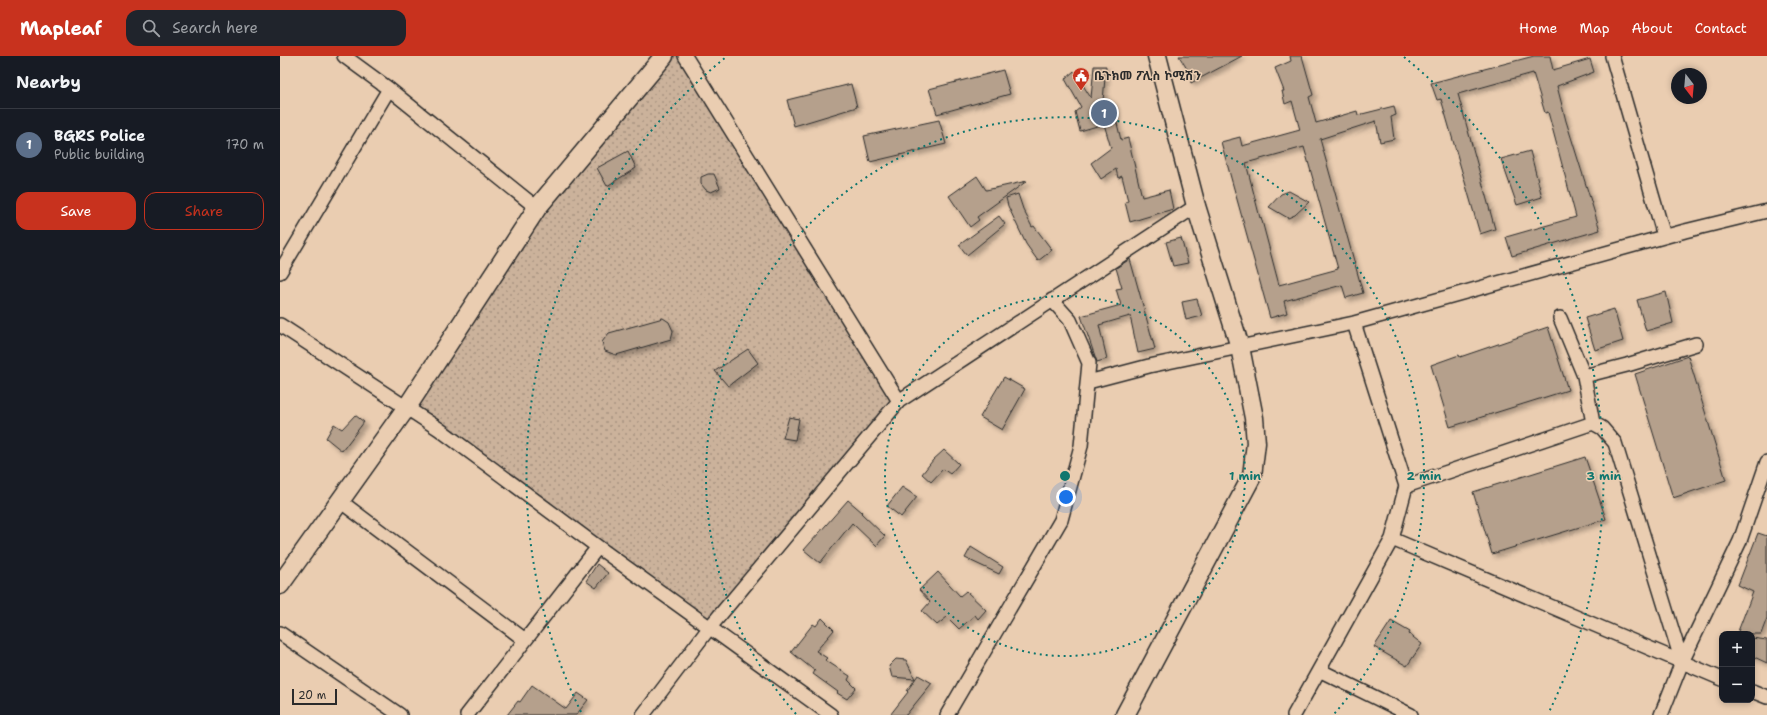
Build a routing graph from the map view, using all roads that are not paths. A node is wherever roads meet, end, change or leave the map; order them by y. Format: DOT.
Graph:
graph roads {
  1 [pos="344,56"];
  2 [pos="664,56"];
  3 [pos="685,56"];
  4 [pos="1157,56"];
  5 [pos="1612,56"];
  6 [pos="389,89"];
  7 [pos="1196,206"];
  8 [pos="537,208"];
  9 [pos="1767,211"];
  10 [pos="1664,236"];
  11 [pos="280,272"];
  12 [pos="1052,300"];
  13 [pos="1560,318"];
  14 [pos="1354,324"];
  15 [pos="280,325"];
  16 [pos="1696,344"];
  17 [pos="1240,347"];
  18 [pos="1584,376"];
  19 [pos="1088,382"];
  20 [pos="899,401"];
  21 [pos="407,407"];
  22 [pos="1593,423"];
  23 [pos="1767,462"];
  24 [pos="1406,486"];
  25 [pos="340,501"];
  26 [pos="1392,539"];
  27 [pos="598,547"];
  28 [pos="280,585"];
  29 [pos="710,627"];
  30 [pos="280,633"];
  31 [pos="525,640"];
  32 [pos="1682,662"];
  33 [pos="1319,670"];
  34 [pos="1719,678"];
  35 [pos="1755,692"];
  36 [pos="1767,697"];
  37 [pos="400,715"];
  38 [pos="467,715"];
  39 [pos="643,715"];
  40 [pos="831,715"];
  41 [pos="947,715"];
  42 [pos="1125,715"];
  43 [pos="1294,715"];
  44 [pos="1411,715"];
  45 [pos="1661,715"];
  1 -- 6 [label="street"];
  2 -- 8 [label="street"];
  3 -- 20 [label="street"];
  4 -- 7 [label="street"];
  5 -- 10 [label="street"];
  6 -- 8 [label="street"];
  6 -- 11 [label="street"];
  7 -- 12 [label="street"];
  7 -- 17 [label="street"];
  8 -- 21 [label="street"];
  9 -- 10 [label="street"];
  10 -- 14 [label="street"];
  12 -- 19 [label="street"];
  12 -- 20 [label="street"];
  13 -- 18 [label="street"];
  14 -- 17 [label="street"];
  14 -- 24 [label="street"];
  15 -- 21 [label="street"];
  16 -- 18 [label="street"];
  17 -- 19 [label="street"];
  17 -- 42 [label="street"];
  18 -- 22 [label="street"];
  19 -- 41 [label="street"];
  20 -- 29 [label="street"];
  21 -- 25 [label="street"];
  21 -- 27 [label="street"];
  22 -- 24 [label="street"];
  22 -- 32 [label="street"];
  23 -- 32 [label="street"];
  24 -- 26 [label="street"];
  25 -- 28 [label="street"];
  25 -- 31 [label="street"];
  26 -- 32 [label="street"];
  26 -- 33 [label="street"];
  27 -- 29 [label="street"];
  27 -- 31 [label="street"];
  29 -- 39 [label="street"];
  29 -- 40 [label="street"];
  30 -- 37 [label="street"];
  31 -- 38 [label="street"];
  32 -- 34 [label="street"];
  32 -- 45 [label="street"];
  33 -- 43 [label="street"];
  33 -- 44 [label="street"];
  35 -- 36 [label="street"];
}
